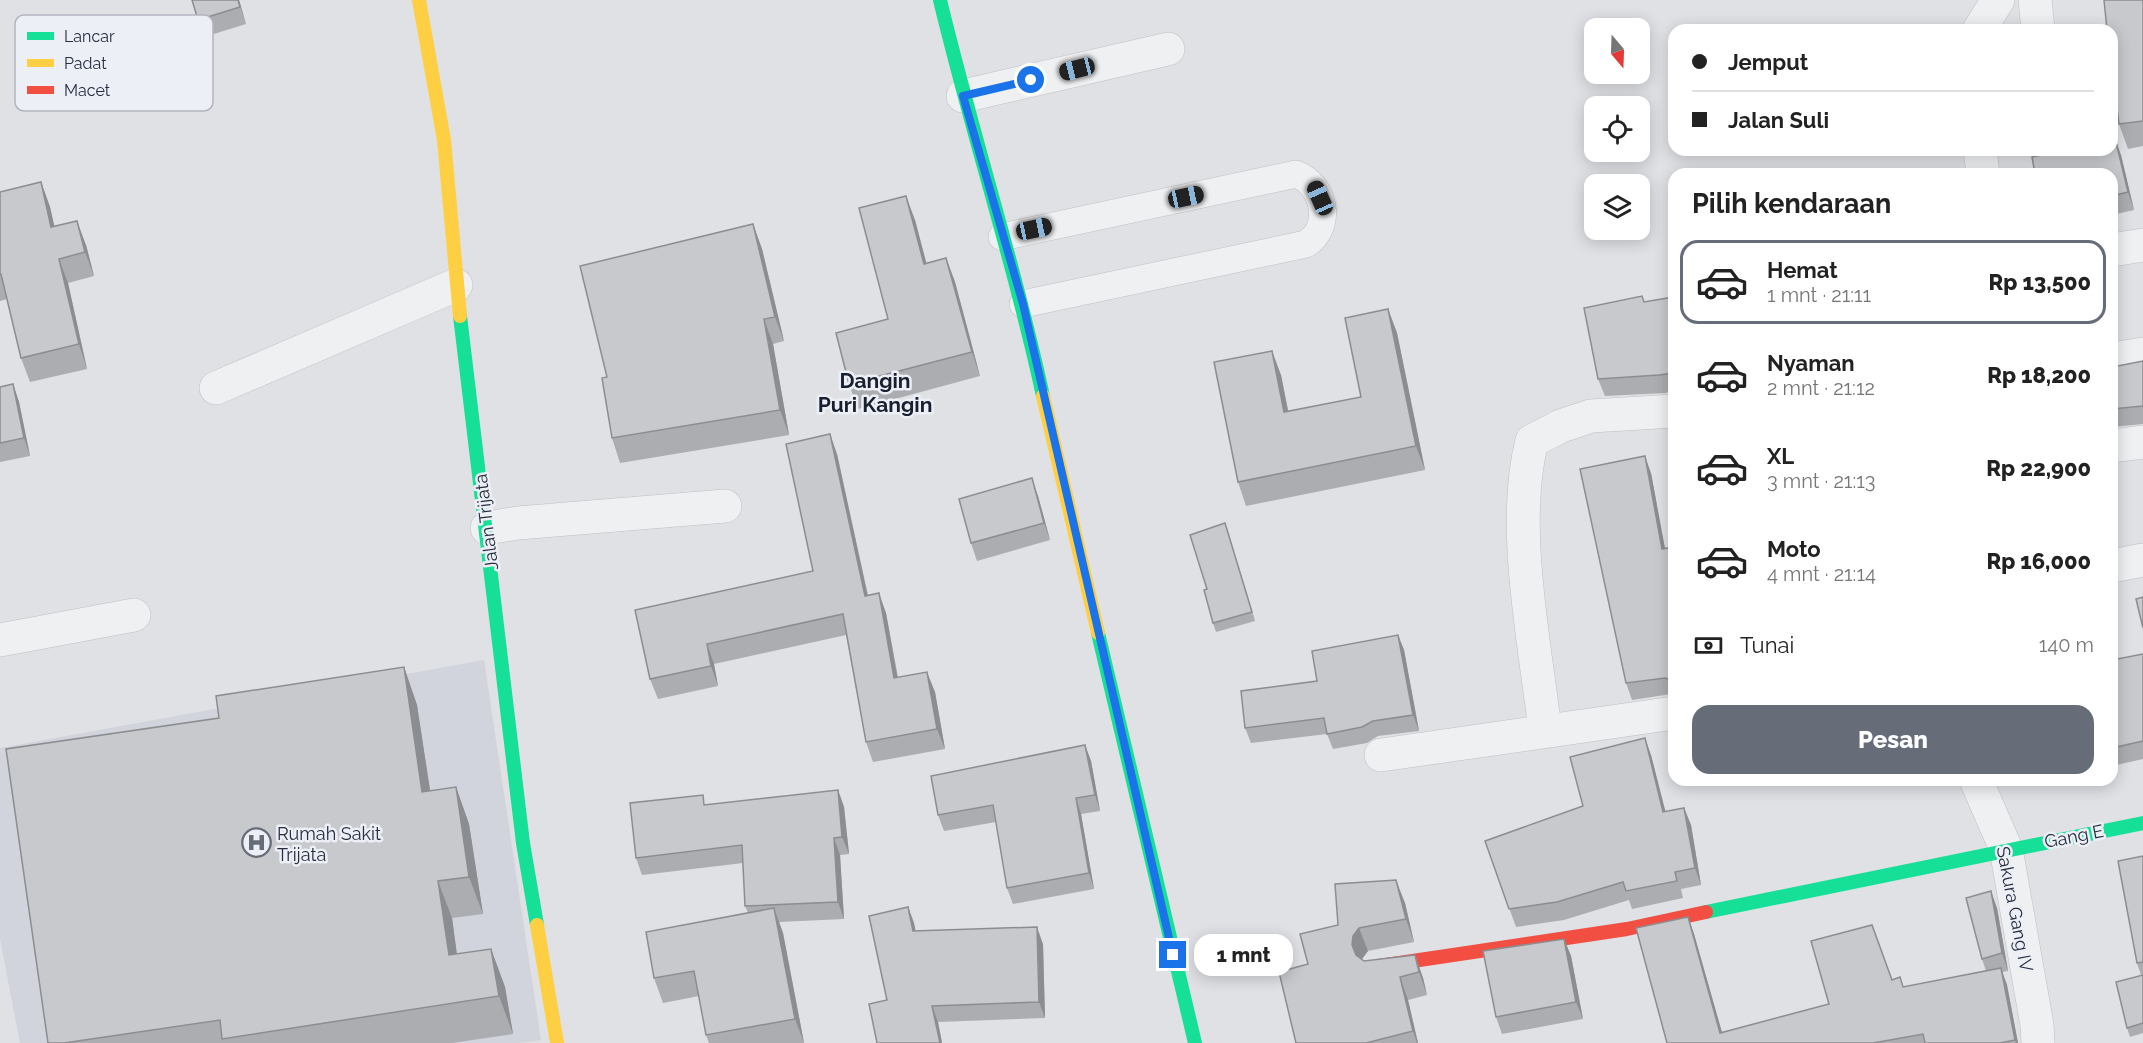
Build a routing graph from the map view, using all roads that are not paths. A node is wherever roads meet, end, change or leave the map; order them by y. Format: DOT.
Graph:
graph roads {
  1 [pos="419,0"];
  2 [pos="940,0"];
  3 [pos="1998,0"];
  4 [pos="2035,0"];
  5 [pos="1983,24"];
  6 [pos="2037,24"];
  7 [pos="1168,49"];
  8 [pos="963,96"];
  9 [pos="1002,237"];
  10 [pos="2143,245"];
  11 [pos="2118,249"];
  12 [pos="456,285"];
  13 [pos="1023,304"];
  14 [pos="2143,354"];
  15 [pos="2118,358"];
  16 [pos="216,388"];
  17 [pos="1668,411"];
  18 [pos="2143,442"];
  19 [pos="2118,445"];
  20 [pos="725,507"];
  21 [pos="487,528"];
  22 [pos="2143,560"];
  23 [pos="2118,565"];
  24 [pos="134,615"];
  25 [pos="0,640"];
  26 [pos="1668,714"];
  27 [pos="1545,730"];
  28 [pos="1381,755"];
  29 [pos="1979,786"];
  30 [pos="2143,823"];
  31 [pos="2006,849"];
  32 [pos="1379,966"];
  33 [pos="556,1043"];
  34 [pos="1195,1043"];
  35 [pos="2038,1043"];
  1 -- 12 [label="street, Jalan Trijata"];
  2 -- 8 [label="street"];
  3 -- 5 [label="street"];
  4 -- 6 [label="street"];
  7 -- 8 [label="street"];
  8 -- 9 [label="street"];
  9 -- 13 [label="street"];
  9 -- 13 [label="lane"];
  10 -- 11 [label="street"];
  12 -- 16 [label="street"];
  12 -- 21 [label="street, Jalan Trijata"];
  13 -- 34 [label="street"];
  14 -- 15 [label="street"];
  17 -- 27 [label="street"];
  18 -- 19 [label="street"];
  20 -- 21 [label="street"];
  21 -- 33 [label="street, Jalan Trijata"];
  22 -- 23 [label="street"];
  24 -- 25 [label="street"];
  26 -- 27 [label="street"];
  27 -- 28 [label="street"];
  29 -- 31 [label="street, Sakura Gang IV"];
  30 -- 31 [label="street, Gang E"];
  31 -- 32 [label="street, Gang E"];
  31 -- 35 [label="street, Sakura Gang IV"];
}
